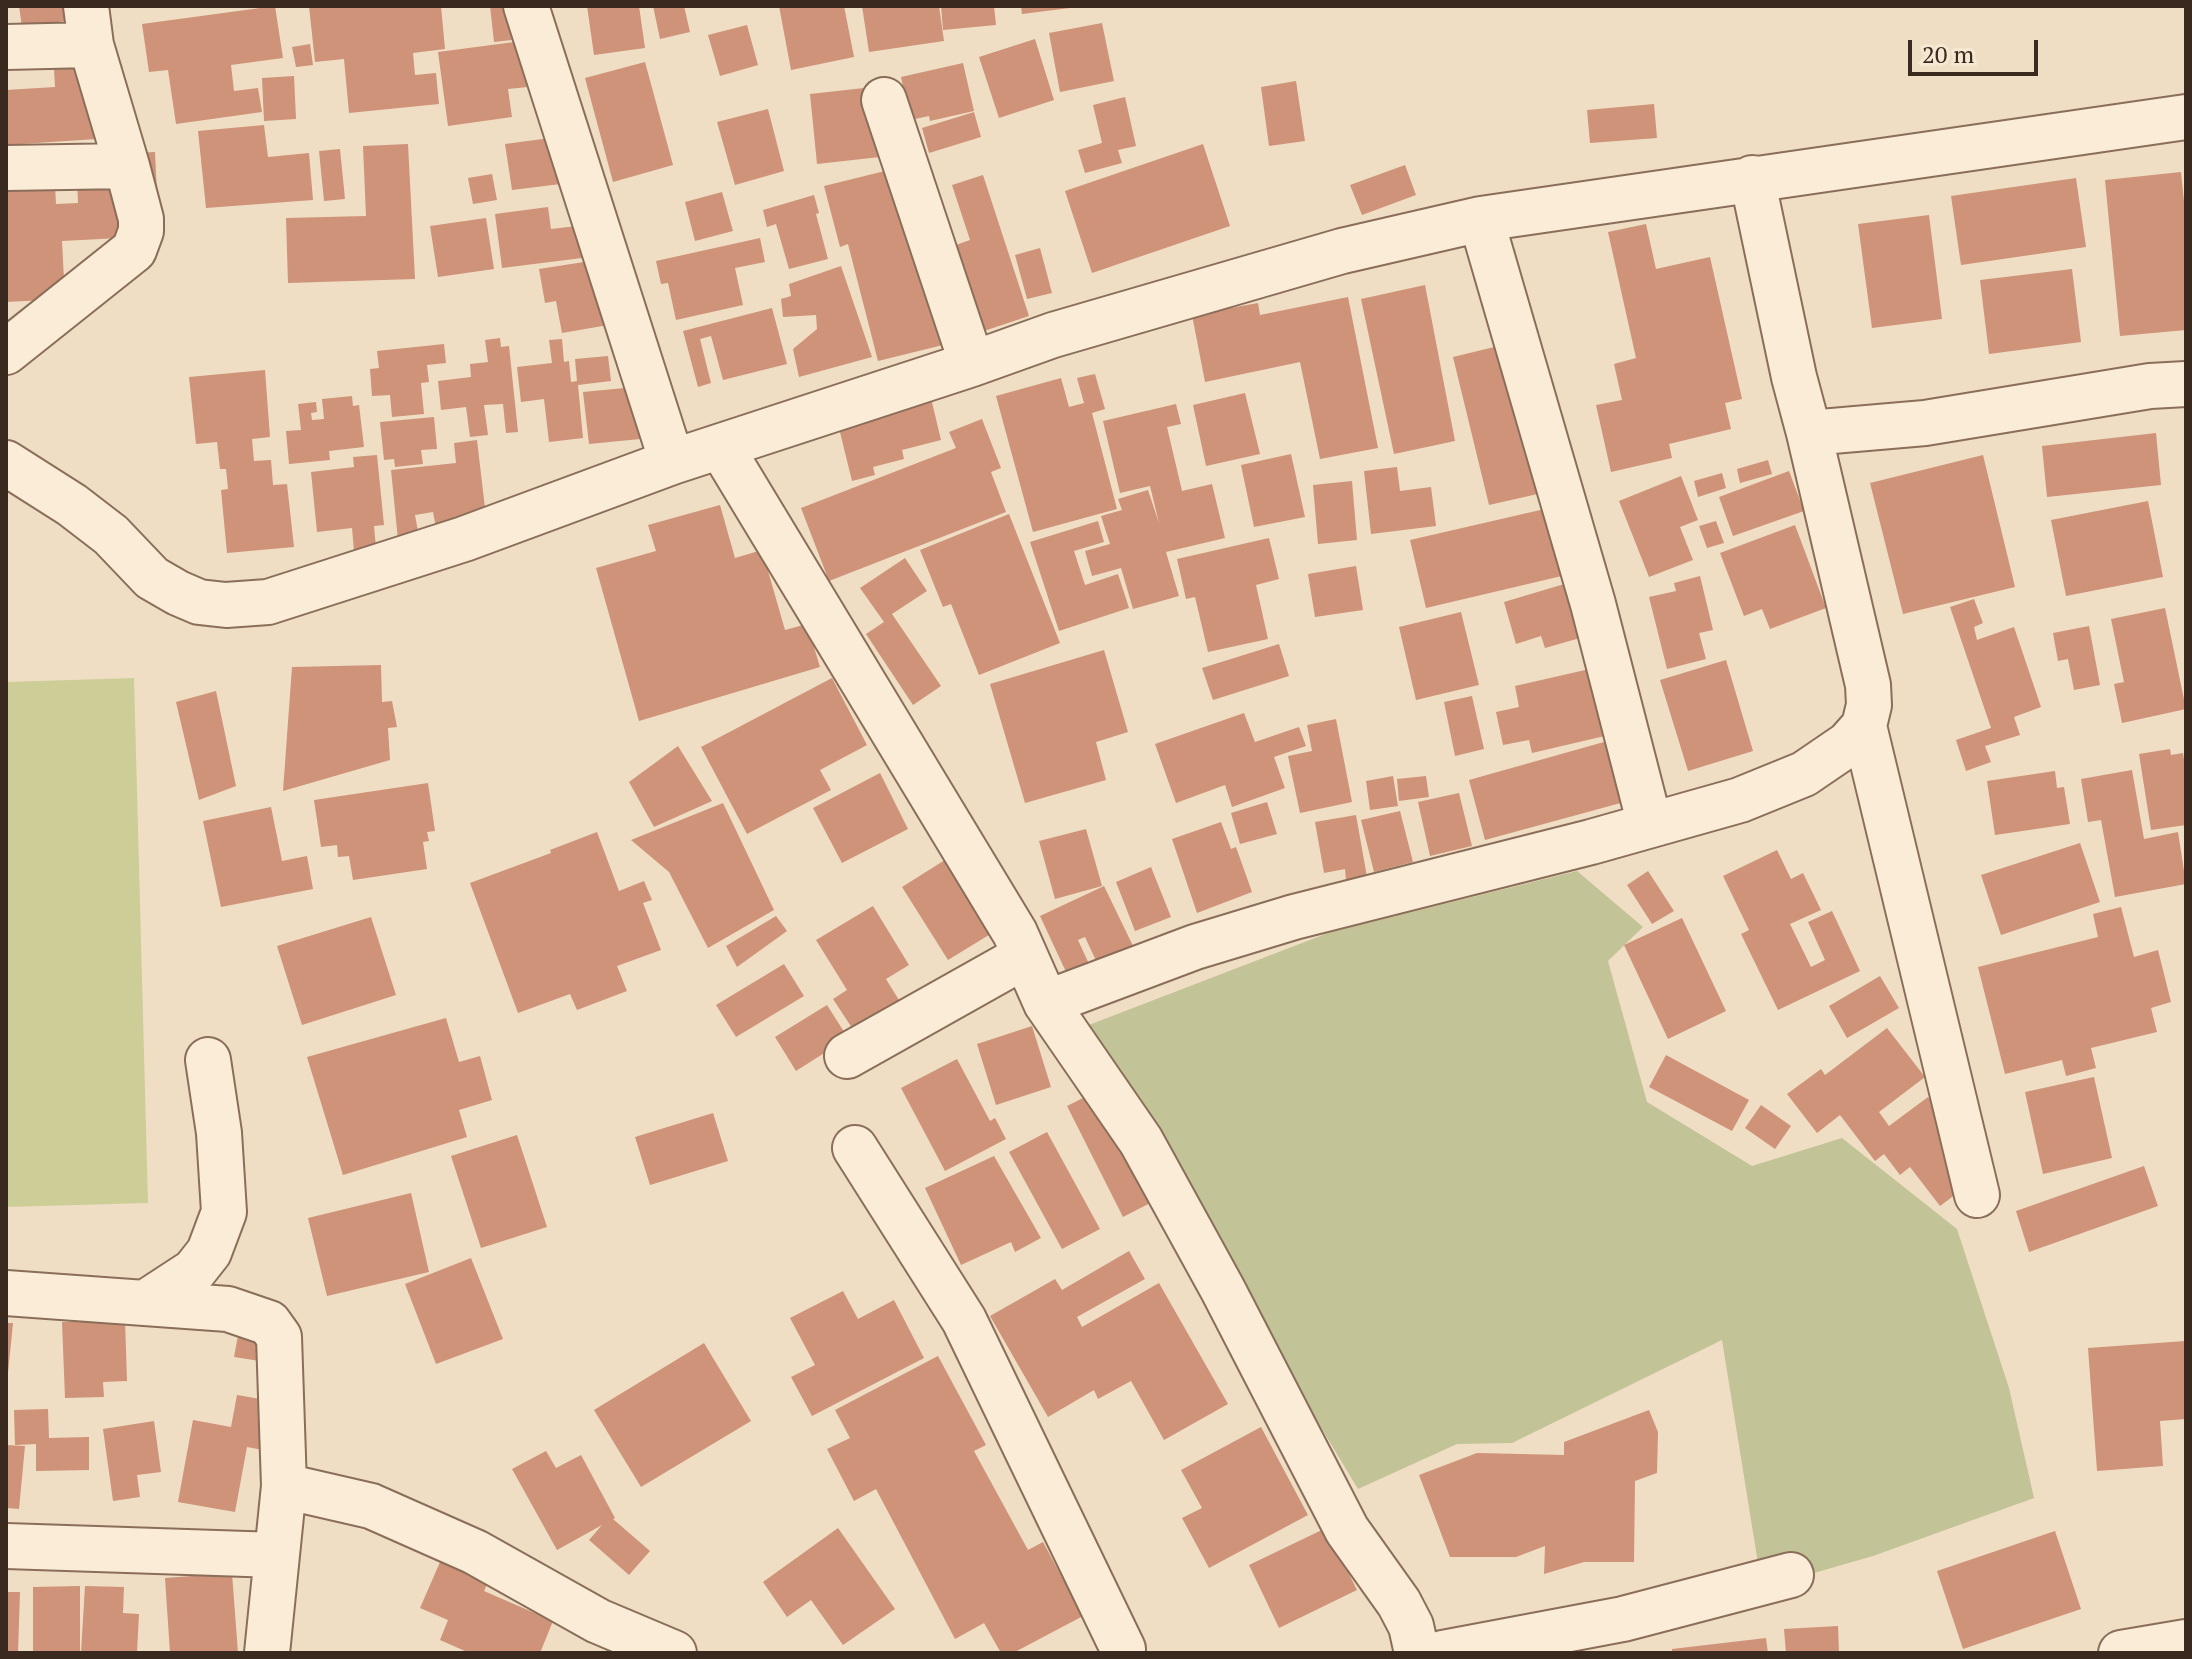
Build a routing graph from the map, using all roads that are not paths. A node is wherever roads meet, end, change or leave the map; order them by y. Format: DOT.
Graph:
graph roads {
  1 [pos="526,6"];
  2 [pos="88,25"];
  3 [pos="6,47"];
  4 [pos="884,100"];
  5 [pos="2186,117"];
  6 [pos="127,166"];
  7 [pos="6,168"];
  8 [pos="1752,178"];
  9 [pos="1481,219"];
  10 [pos="6,352"];
  11 [pos="972,364"];
  12 [pos="2186,384"];
  13 [pos="1809,433"];
  14 [pos="721,447"];
  15 [pos="672,462"];
  16 [pos="6,463"];
  17 [pos="1864,726"];
  18 [pos="1650,825"];
  19 [pos="1025,956"];
  20 [pos="1046,1003"];
  21 [pos="847,1056"];
  22 [pos="208,1060"];
  23 [pos="855,1148"];
  24 [pos="1977,1195"];
  25 [pos="6,1293"];
  26 [pos="145,1303"];
  27 [pos="284,1486"];
  28 [pos="6,1546"];
  29 [pos="277,1555"];
  30 [pos="1791,1575"];
  31 [pos="594,1637"];
  32 [pos="2186,1642"];
  33 [pos="267,1653"];
  34 [pos="674,1653"];
  35 [pos="1122,1653"];
  36 [pos="1417,1653"];
  37 [pos="1442,1653"];
  38 [pos="2121,1653"];
  1 -- 15 [label="street"];
  2 -- 3 [label="street"];
  2 -- 6 [label="street"];
  4 -- 11 [label="street"];
  5 -- 8 [label="street"];
  6 -- 7 [label="street"];
  6 -- 10 [label="street"];
  8 -- 9 [label="street"];
  8 -- 13 [label="street"];
  9 -- 11 [label="street"];
  9 -- 18 [label="street"];
  11 -- 14 [label="street"];
  12 -- 13 [label="street"];
  13 -- 17 [label="street"];
  14 -- 15 [label="street"];
  14 -- 19 [label="street"];
  15 -- 16 [label="street"];
  17 -- 18 [label="street"];
  17 -- 24 [label="street"];
  18 -- 20 [label="street"];
  19 -- 20 [label="street"];
  19 -- 21 [label="street"];
  20 -- 36 [label="street"];
  22 -- 26 [label="street"];
  23 -- 35 [label="street"];
  25 -- 26 [label="street"];
  26 -- 27 [label="street"];
  27 -- 29 [label="street"];
  27 -- 31 [label="street"];
  28 -- 29 [label="street"];
  29 -- 33 [label="street"];
  30 -- 37 [label="street"];
  31 -- 34 [label="street"];
  32 -- 38 [label="street"];
}
